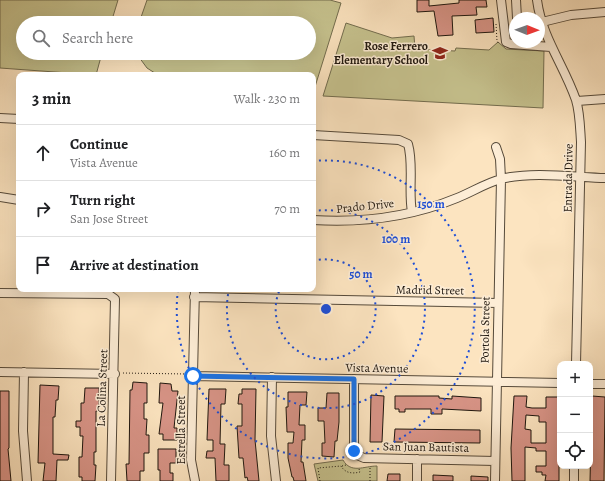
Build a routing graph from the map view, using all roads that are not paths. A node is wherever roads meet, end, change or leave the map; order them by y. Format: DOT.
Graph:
graph roads {
  1 [pos="501,0"];
  2 [pos="516,0"];
  3 [pos="537,0"];
  4 [pos="517,12"];
  5 [pos="540,12"];
  6 [pos="605,12"];
  7 [pos="545,21"];
  8 [pos="545,30"];
  9 [pos="509,44"];
  10 [pos="545,45"];
  11 [pos="551,46"];
  12 [pos="605,99"];
  13 [pos="576,101"];
  14 [pos="0,118"];
  15 [pos="16,119"];
  16 [pos="316,135"];
  17 [pos="496,146"];
  18 [pos="580,178"];
  19 [pos="605,178"];
  20 [pos="501,179"];
  21 [pos="0,197"];
  22 [pos="16,200"];
  23 [pos="412,212"];
  24 [pos="316,220"];
  25 [pos="0,293"];
  26 [pos="195,293"];
  27 [pos="498,303"];
  28 [pos="576,361"];
  29 [pos="0,372"];
  30 [pos="24,372"];
  31 [pos="118,373"];
  32 [pos="190,375"];
  33 [pos="272,377"];
  34 [pos="354,379"];
  35 [pos="496,382"];
  36 [pos="557,383"];
  37 [pos="593,384"];
  38 [pos="605,384"];
  39 [pos="417,459"];
  40 [pos="495,461"];
  41 [pos="574,469"];
  42 [pos="194,478"];
  43 [pos="27,481"];
  44 [pos="111,481"];
  45 [pos="276,481"];
  46 [pos="417,481"];
  47 [pos="495,481"];
  48 [pos="574,481"];
  1 -- 9 [label="street"];
  2 -- 4 [label="street"];
  3 -- 5 [label="street, Entrada Drive"];
  6 -- 7 [label="street"];
  8 -- 11 [label="street, Entrada Drive"];
  10 -- 11 [label="street"];
  11 -- 13 [label="street, Entrada Drive"];
  12 -- 13 [label="street"];
  13 -- 18 [label="street, Entrada Drive"];
  14 -- 15 [label="street"];
  16 -- 23 [label="street"];
  17 -- 20 [label="street, Portola Street"];
  18 -- 19 [label="street, Prado Drive"];
  18 -- 20 [label="street, Prado Drive"];
  18 -- 28 [label="street, Entrada Drive"];
  20 -- 23 [label="street, Prado Drive"];
  20 -- 27 [label="street, Portola Street"];
  21 -- 22 [label="street"];
  23 -- 24 [label="street, Prado Drive"];
  25 -- 31 [label="street, La Colina Street"];
  26 -- 27 [label="street, Madrid Street"];
  26 -- 32 [label="street, Estrella Street"];
  27 -- 35 [label="street, Portola Street"];
  29 -- 30 [label="street"];
  30 -- 31 [label="street"];
  30 -- 43 [label="street"];
  31 -- 44 [label="street, La Colina Street"];
  32 -- 33 [label="street, Vista Avenue"];
  32 -- 42 [label="street, Estrella Street"];
  33 -- 34 [label="street, Vista Avenue"];
  33 -- 45 [label="street"];
  34 -- 35 [label="street, Vista Avenue"];
  34 -- 39 [label="street, San Juan Bautista"];
  35 -- 36 [label="street, Vista Avenue"];
  35 -- 40 [label="street, Portola Street"];
  37 -- 38 [label="street"];
  39 -- 40 [label="street, San Juan Bautista"];
  39 -- 46 [label="street"];
  40 -- 47 [label="street, Portola Street"];
  41 -- 48 [label="street"];
}
